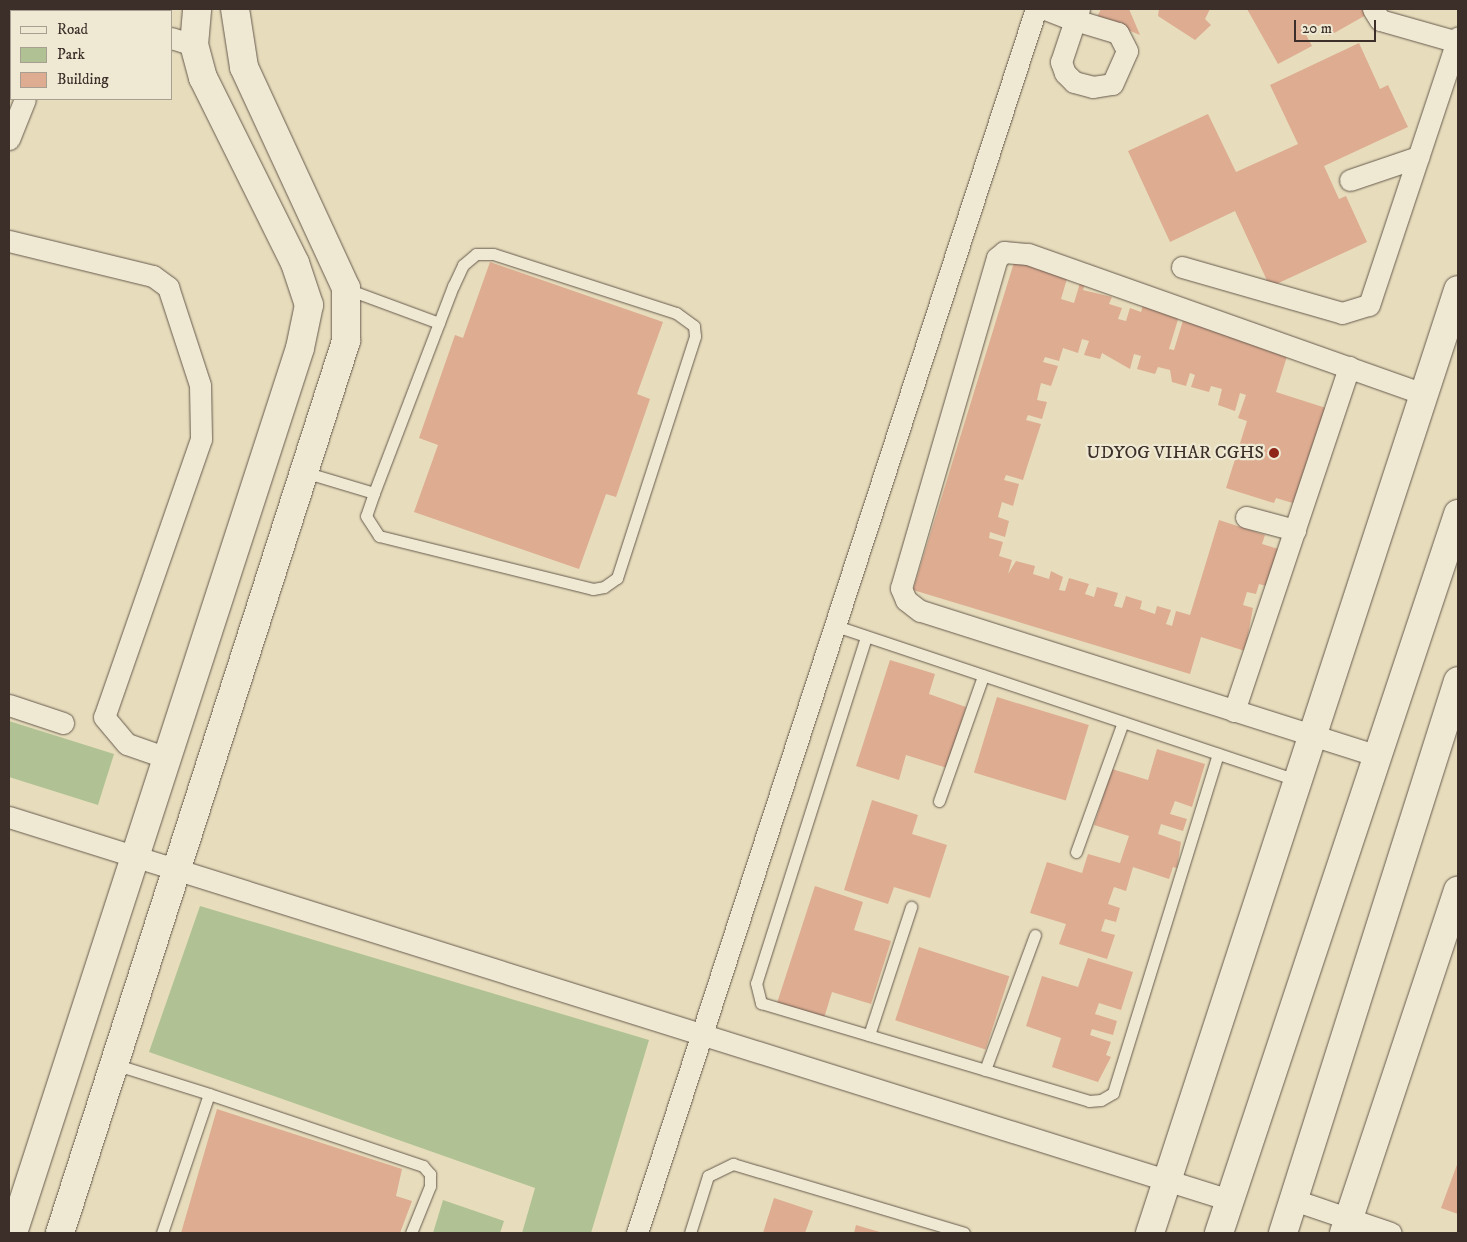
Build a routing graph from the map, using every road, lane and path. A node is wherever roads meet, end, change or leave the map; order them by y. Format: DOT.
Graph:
graph roads {
  1 [pos="197,9"];
  2 [pos="234,9"];
  3 [pos="1036,9"];
  4 [pos="1045,9"];
  5 [pos="1373,9"];
  6 [pos="1077,14"];
  7 [pos="1458,40"];
  8 [pos="182,41"];
  9 [pos="25,100"];
  10 [pos="9,139"];
  11 [pos="1418,156"];
  12 [pos="1350,180"];
  13 [pos="9,241"];
  14 [pos="1182,267"];
  15 [pos="346,288"];
  16 [pos="1458,290"];
  17 [pos="439,323"];
  18 [pos="1350,367"];
  19 [pos="1424,394"];
  20 [pos="304,472"];
  21 [pos="374,493"];
  22 [pos="1458,514"];
  23 [pos="1246,516"];
  24 [pos="1295,530"];
  25 [pos="836,626"];
  26 [pos="866,637"];
  27 [pos="982,676"];
  28 [pos="1458,681"];
  29 [pos="9,705"];
  30 [pos="1234,711"];
  31 [pos="1123,722"];
  32 [pos="63,723"];
  33 [pos="1313,737"];
  34 [pos="1218,754"];
  35 [pos="1378,756"];
  36 [pos="167,758"];
  37 [pos="1298,781"];
  38 [pos="939,801"];
  39 [pos="9,817"];
  40 [pos="1076,852"];
  41 [pos="136,855"];
  42 [pos="177,868"];
  43 [pos="1458,890"];
  44 [pos="911,907"];
  45 [pos="1452,926"];
  46 [pos="1035,935"];
  47 [pos="703,1034"];
  48 [pos="869,1035"];
  49 [pos="117,1065"];
  50 [pos="985,1070"];
  51 [pos="209,1094"];
  52 [pos="1168,1180"];
  53 [pos="1230,1200"];
  54 [pos="1294,1200"];
  55 [pos="1346,1226"];
  56 [pos="13,1233"];
  57 [pos="60,1233"];
  58 [pos="162,1233"];
  59 [pos="411,1233"];
  60 [pos="637,1233"];
  61 [pos="690,1233"];
  62 [pos="964,1233"];
  63 [pos="1150,1233"];
  64 [pos="1219,1233"];
  65 [pos="1284,1233"];
  66 [pos="1391,1233"];
  1 -- 8 [label="street"];
  2 -- 15 [label="street"];
  3 -- 25 [label="street"];
  4 -- 6 [label="street"];
  5 -- 7 [label="street"];
  7 -- 11 [label="street"];
  8 -- 36 [label="street"];
  9 -- 10 [label="street"];
  11 -- 12 [label="street"];
  11 -- 14 [label="street"];
  13 -- 36 [label="street"];
  15 -- 17 [label="lane"];
  15 -- 20 [label="street"];
  16 -- 19 [label="street"];
  17 -- 21 [label="lane"];
  17 -- 21 [label="lane"];
  18 -- 19 [label="street"];
  18 -- 24 [label="street"];
  18 -- 30 [label="street"];
  19 -- 33 [label="street"];
  20 -- 21 [label="lane"];
  20 -- 42 [label="street"];
  22 -- 35 [label="street"];
  23 -- 24 [label="street"];
  24 -- 30 [label="street"];
  25 -- 26 [label="lane"];
  25 -- 47 [label="street"];
  26 -- 27 [label="lane"];
  26 -- 48 [label="lane"];
  27 -- 31 [label="lane"];
  27 -- 38 [label="lane"];
  28 -- 54 [label="street"];
  29 -- 32 [label="street"];
  30 -- 33 [label="street"];
  31 -- 34 [label="lane"];
  31 -- 40 [label="lane"];
  33 -- 35 [label="street"];
  33 -- 37 [label="street"];
  34 -- 37 [label="lane"];
  34 -- 50 [label="lane"];
  35 -- 53 [label="street"];
  36 -- 41 [label="street"];
  37 -- 52 [label="street"];
  39 -- 41 [label="street"];
  41 -- 42 [label="street"];
  41 -- 56 [label="street"];
  42 -- 47 [label="street"];
  42 -- 49 [label="street"];
  43 -- 45 [label="street"];
  44 -- 48 [label="lane"];
  45 -- 55 [label="street"];
  46 -- 50 [label="lane"];
  47 -- 52 [label="street"];
  47 -- 60 [label="street"];
  48 -- 50 [label="lane"];
  49 -- 51 [label="lane"];
  49 -- 57 [label="street"];
  51 -- 58 [label="lane"];
  51 -- 59 [label="lane"];
  52 -- 53 [label="street"];
  52 -- 63 [label="street"];
  53 -- 64 [label="street"];
  54 -- 55 [label="street"];
  54 -- 65 [label="street"];
  55 -- 66 [label="street"];
  61 -- 62 [label="lane"];
}
